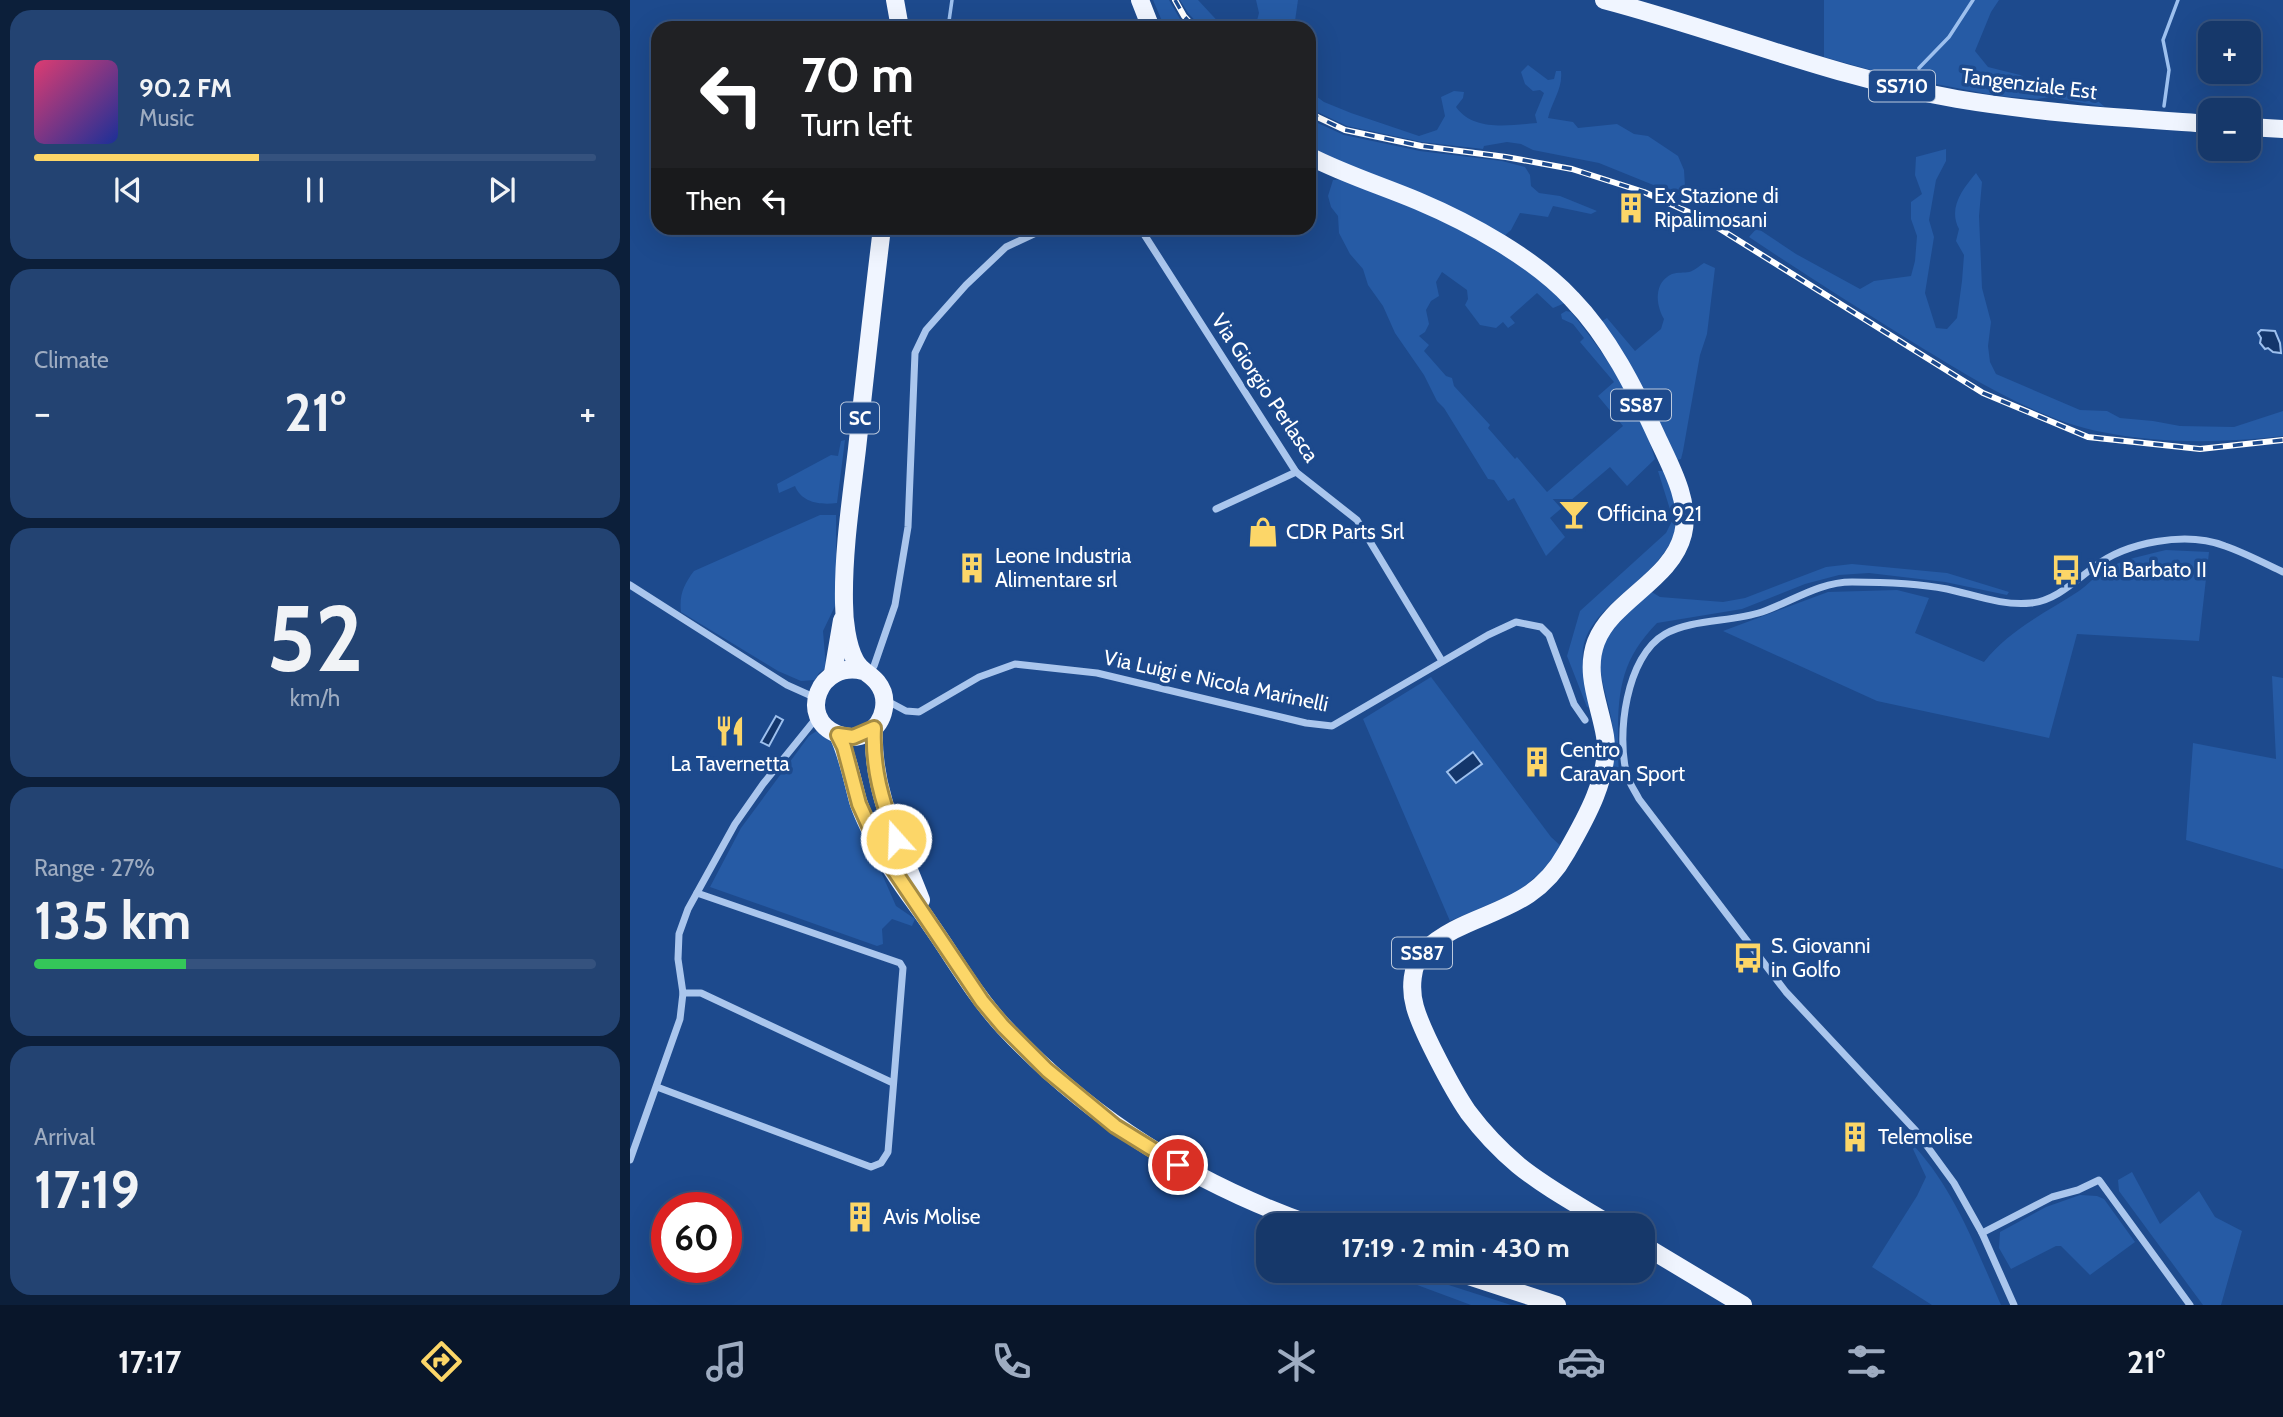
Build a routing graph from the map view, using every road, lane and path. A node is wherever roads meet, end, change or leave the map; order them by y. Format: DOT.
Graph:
graph roads {
  1 [pos="1140,0"];
  2 [pos="1604,0"];
  3 [pos="1148,21"];
  4 [pos="2198,123"];
  5 [pos="2261,128"];
  6 [pos="2283,129"];
  7 [pos="1316,159"];
  8 [pos="881,235"];
  9 [pos="1032,235"];
  10 [pos="1144,235"];
  11 [pos="1296,472"];
  12 [pos="1216,509"];
  13 [pos="2283,572"];
  14 [pos="630,585"];
  15 [pos="844,610"];
  16 [pos="1443,661"];
  17 [pos="868,668"];
  18 [pos="833,673"];
  19 [pos="893,704"];
  20 [pos="817,707"];
  21 [pos="1585,720"];
  22 [pos="874,728"];
  23 [pos="838,735"];
  24 [pos="697,893"];
  25 [pos="931,926"];
  26 [pos="683,993"];
  27 [pos="893,1083"];
  28 [pos="657,1087"];
  29 [pos="630,1160"];
  30 [pos="1282,1213"];
  31 [pos="1592,1213"];
  32 [pos="1982,1233"];
  33 [pos="1655,1252"];
  34 [pos="1490,1283"];
  35 [pos="1738,1304"];
  36 [pos="1557,1305"];
  37 [pos="2014,1305"];
  38 [pos="2190,1305"];
  1 -- 3 [label="main road"];
  2 -- 4 [label="main road, Tangenziale Est / SS710"];
  5 -- 6 [label="main road"];
  7 -- 31 [label="main road, SS87"];
  8 -- 15 [label="main road, SC"];
  9 -- 17 [label="street"];
  10 -- 11 [label="street, Via Giorgio Perlasca"];
  11 -- 12 [label="street"];
  11 -- 16 [label="street, Via Giorgio Perlasca"];
  13 -- 32 [label="street"];
  14 -- 20 [label="street"];
  15 -- 17 [label="main road, SC"];
  15 -- 18 [label="main road, SC"];
  16 -- 19 [label="street, Via Luigi e Nicola Marinelli"];
  16 -- 21 [label="street, Via Luigi e Nicola Marinelli"];
  17 -- 18 [label="main road"];
  17 -- 22 [label="main road"];
  18 -- 20 [label="main road"];
  20 -- 23 [label="main road"];
  20 -- 24 [label="street"];
  22 -- 23 [label="main road"];
  22 -- 25 [label="main road"];
  23 -- 25 [label="main road"];
  24 -- 26 [label="street"];
  24 -- 27 [label="street"];
  25 -- 30 [label="main road"];
  26 -- 27 [label="street"];
  26 -- 28 [label="street"];
  27 -- 28 [label="street"];
  28 -- 29 [label="street"];
  32 -- 37 [label="street"];
  32 -- 38 [label="street"];
  33 -- 35 [label="main road"];
  34 -- 36 [label="main road"];
}
